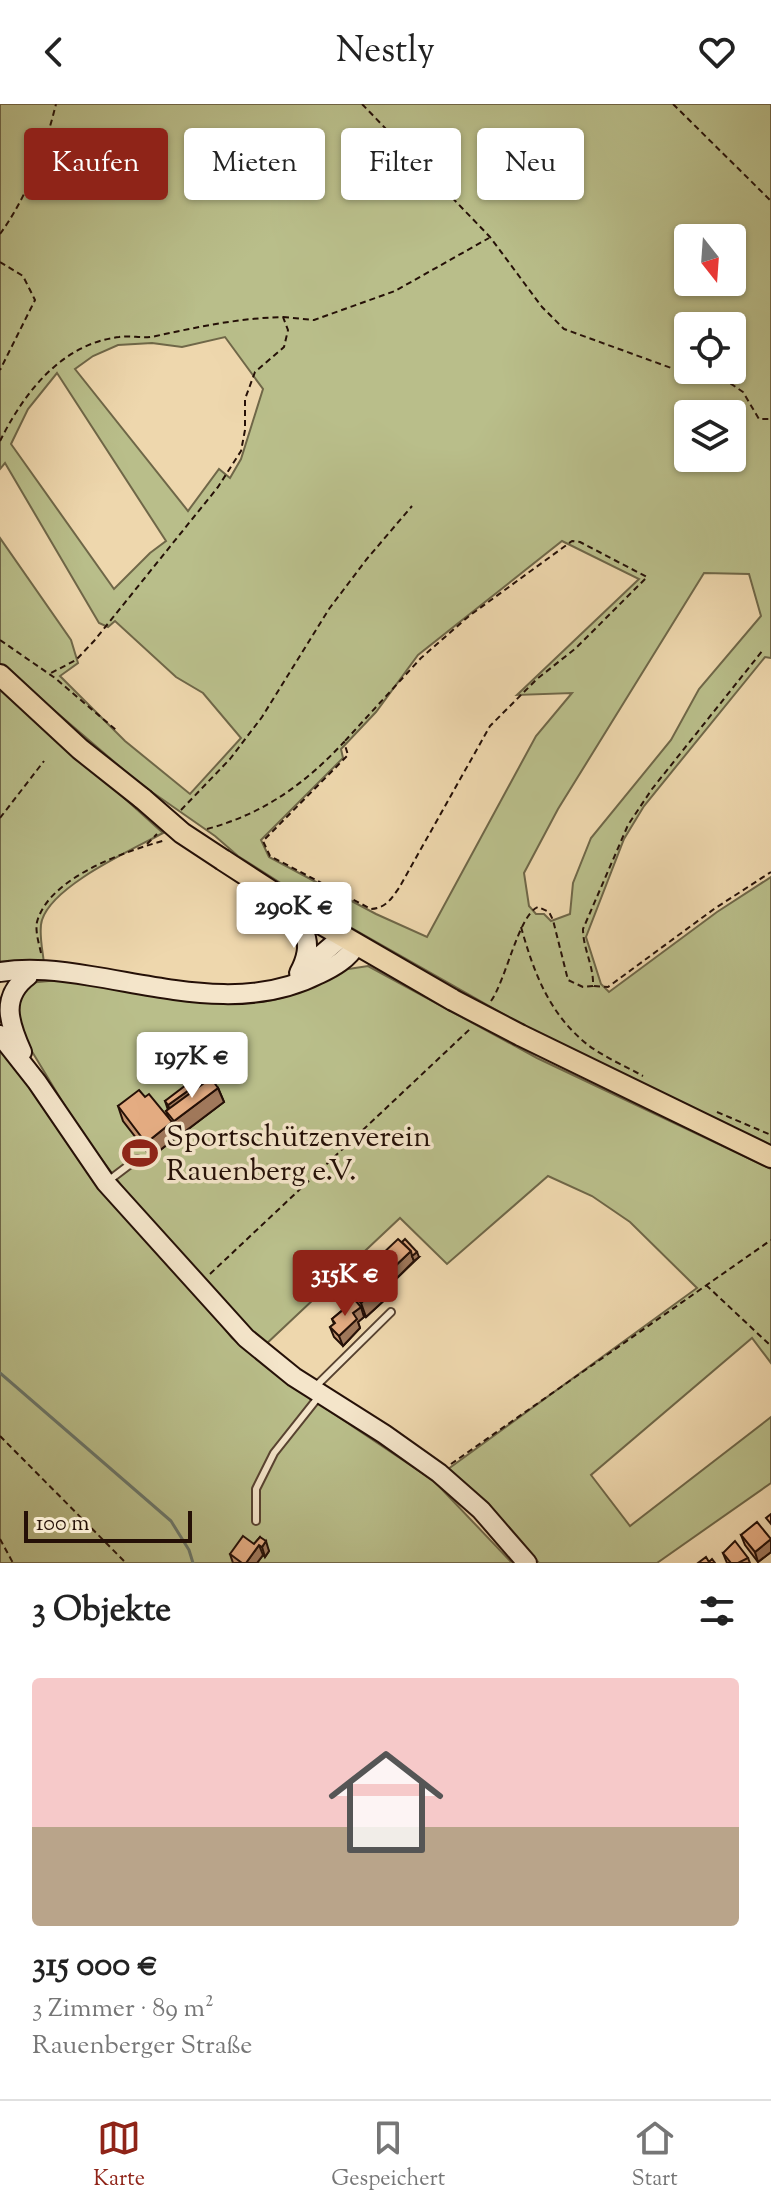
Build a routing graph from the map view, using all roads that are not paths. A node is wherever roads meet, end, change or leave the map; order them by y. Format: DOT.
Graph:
graph roads {
  1 [pos="0,675"];
  2 [pos="261,884"];
  3 [pos="350,940"];
  4 [pos="0,972"];
  5 [pos="35,972"];
  6 [pos="299,973"];
  7 [pos="0,987"];
  8 [pos="264,993"];
  9 [pos="0,1035"];
  10 [pos="31,1073"];
  11 [pos="771,1157"];
  12 [pos="137,1159"];
  13 [pos="106,1183"];
  14 [pos="391,1312"];
  15 [pos="316,1393"];
  16 [pos="256,1521"];
  17 [pos="527,1563"];
  1 -- 2 [label="main road, bridge"];
  2 -- 3 [label="main road"];
  2 -- 6 [label="street"];
  3 -- 6 [label="street"];
  3 -- 8 [label="street"];
  3 -- 11 [label="main road, bridge"];
  4 -- 5 [label="street"];
  5 -- 7 [label="street"];
  5 -- 8 [label="street"];
  5 -- 10 [label="street"];
  6 -- 8 [label="street"];
  9 -- 10 [label="street"];
  10 -- 13 [label="street"];
  12 -- 13 [label="lane"];
  13 -- 15 [label="street"];
  14 -- 15 [label="lane"];
  15 -- 16 [label="lane"];
  15 -- 17 [label="street"];
}
